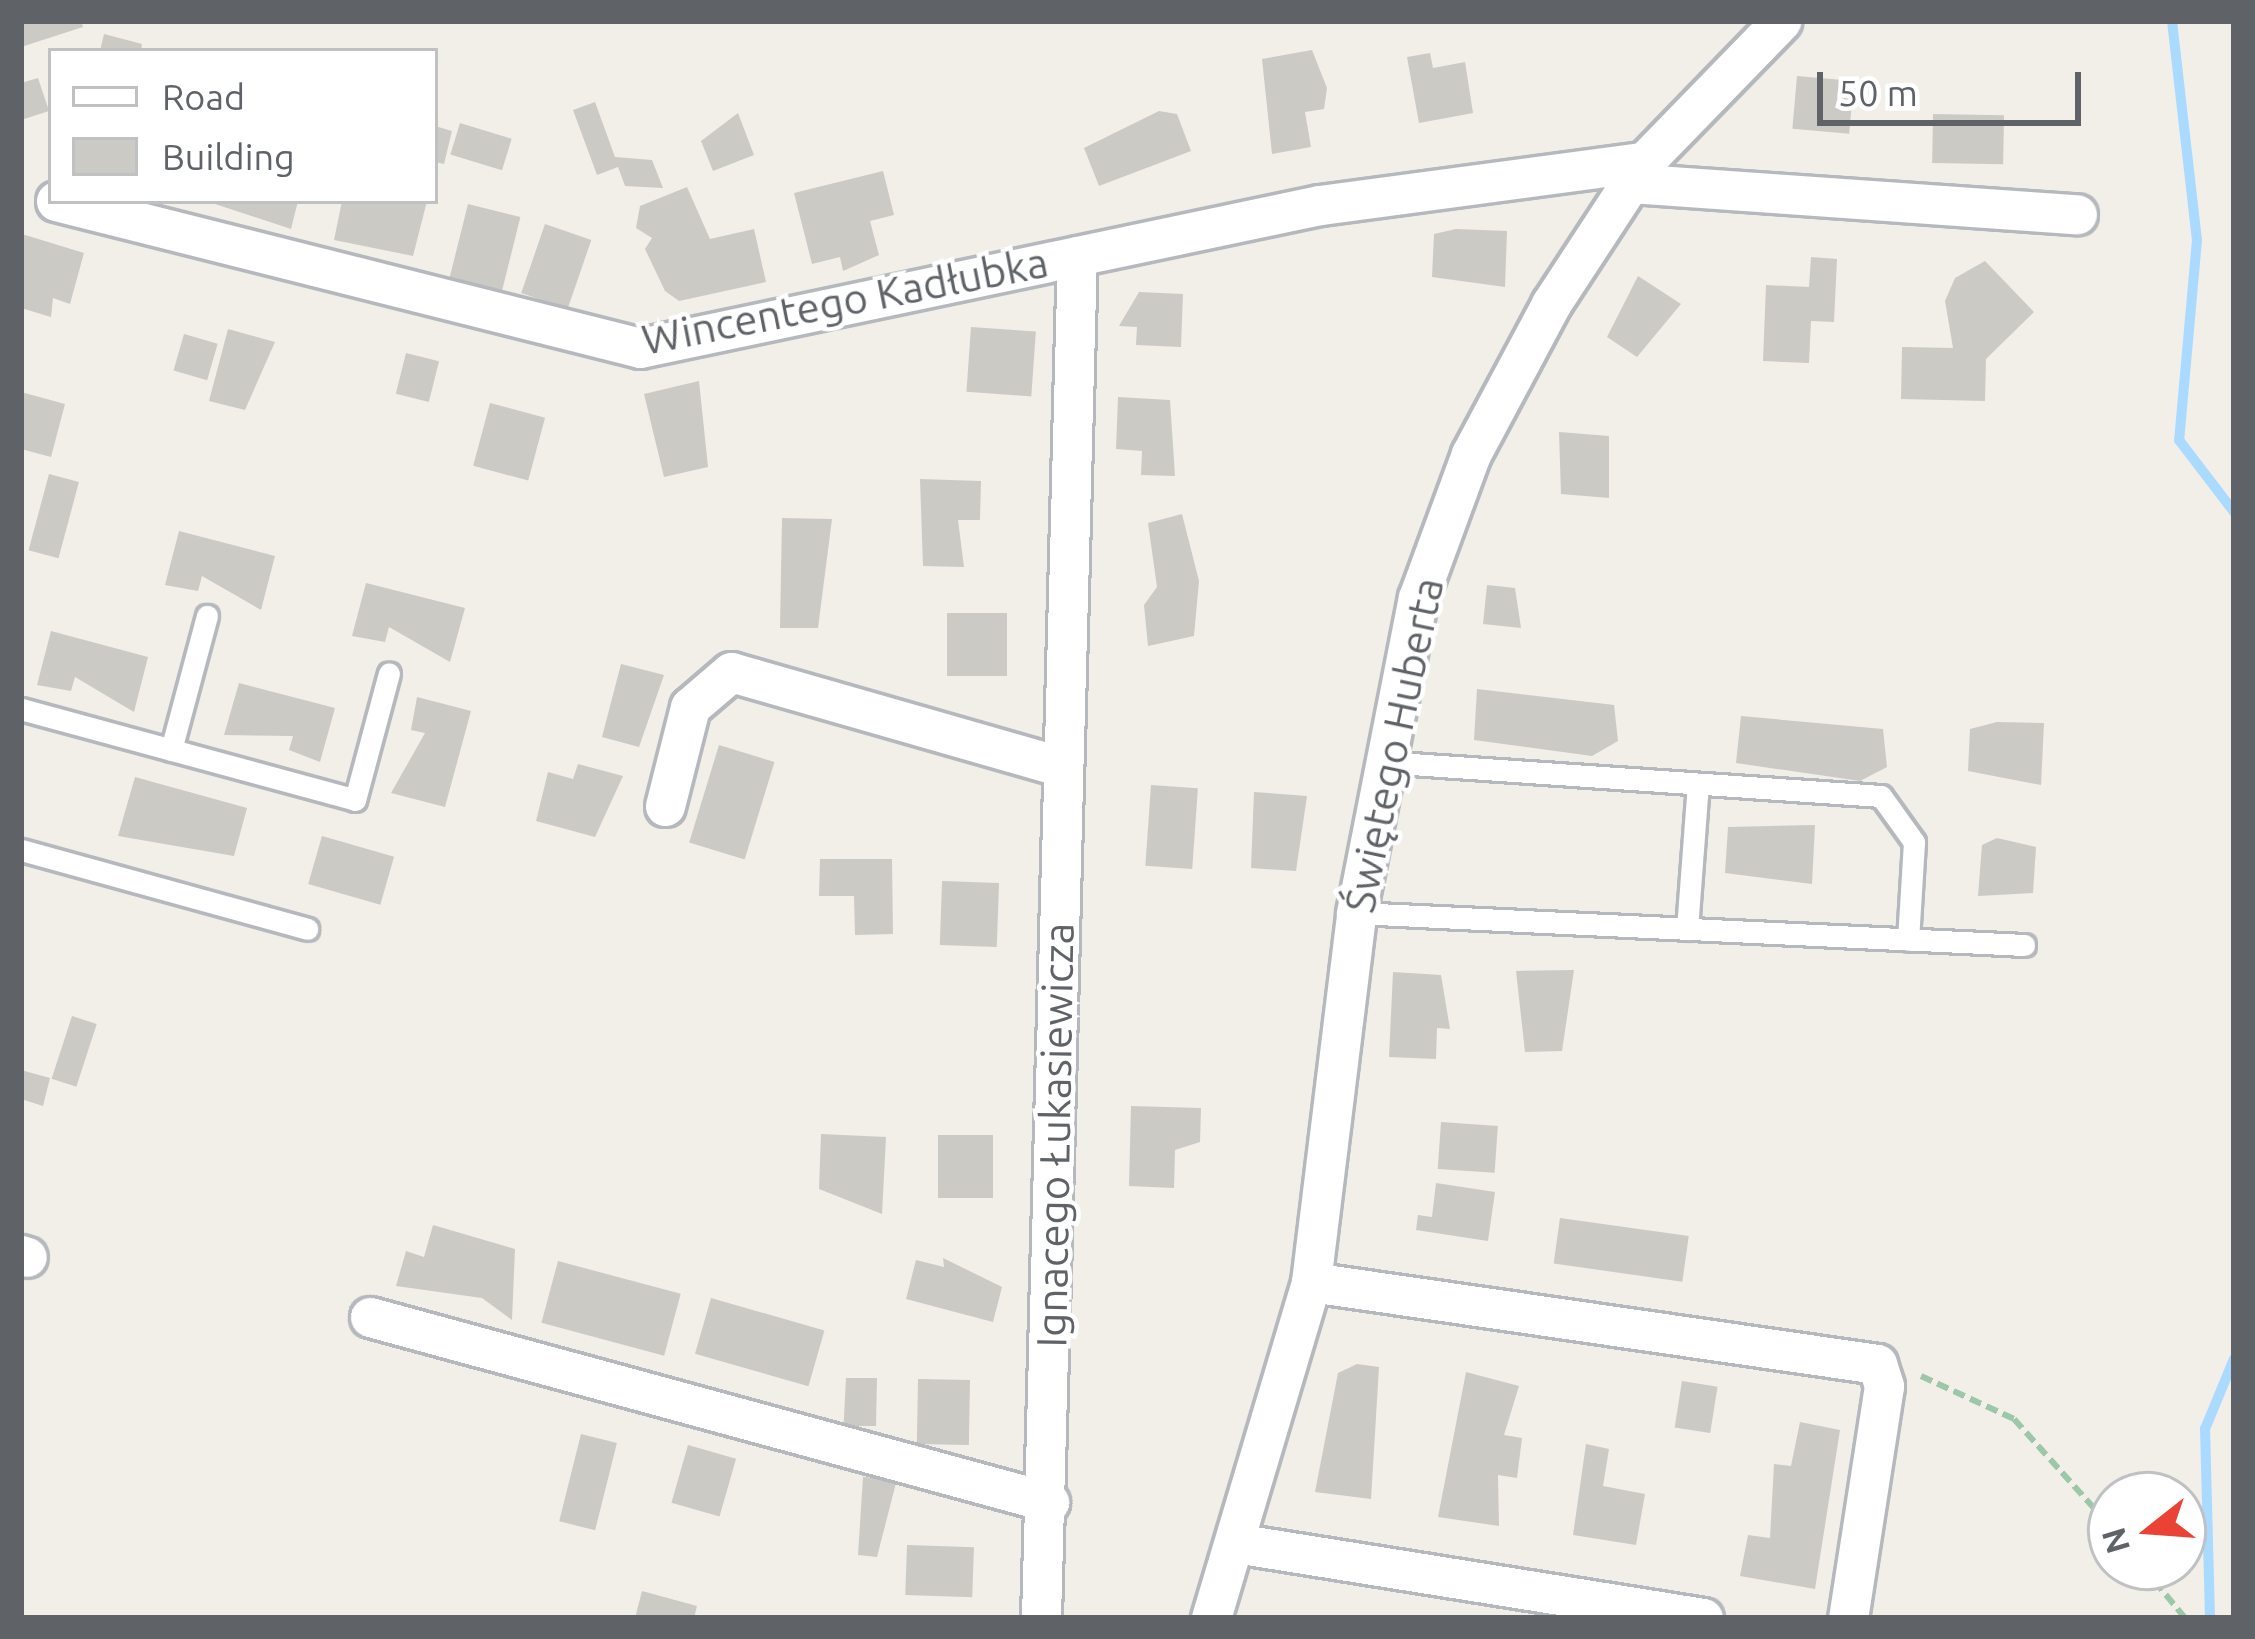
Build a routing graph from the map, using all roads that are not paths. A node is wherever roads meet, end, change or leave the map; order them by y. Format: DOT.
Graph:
graph roads {
  1 [pos="1781,21"];
  2 [pos="1637,172"];
  3 [pos="69,204"];
  4 [pos="2077,214"];
  5 [pos="1077,256"];
  6 [pos="207,616"];
  7 [pos="389,674"];
  8 [pos="21,710"];
  9 [pos="171,750"];
  10 [pos="1381,762"];
  11 [pos="1063,767"];
  12 [pos="1698,784"];
  13 [pos="665,806"];
  14 [pos="21,850"];
  15 [pos="1357,913"];
  16 [pos="307,929"];
  17 [pos="1687,929"];
  18 [pos="1908,940"];
  19 [pos="2024,945"];
  20 [pos="1311,1282"];
  21 [pos="370,1317"];
  22 [pos="1049,1502"];
  23 [pos="1235,1543"];
  24 [pos="1040,1618"];
  25 [pos="1210,1618"];
  26 [pos="1703,1618"];
  27 [pos="1848,1618"];
  1 -- 2 [label="street, Świętego Huberta"];
  2 -- 4 [label="street"];
  2 -- 5 [label="street, Wincentego Kadłubka"];
  2 -- 10 [label="street, Świętego Huberta"];
  3 -- 5 [label="street, Wincentego Kadłubka"];
  5 -- 11 [label="street, Ignacego Łukasiewicza"];
  6 -- 9 [label="lane"];
  7 -- 9 [label="lane"];
  8 -- 9 [label="lane"];
  10 -- 12 [label="lane"];
  10 -- 15 [label="street, Świętego Huberta"];
  11 -- 13 [label="street"];
  11 -- 22 [label="street, Ignacego Łukasiewicza"];
  12 -- 17 [label="lane"];
  12 -- 18 [label="lane"];
  14 -- 16 [label="lane"];
  15 -- 17 [label="lane"];
  15 -- 20 [label="street, Świętego Huberta"];
  17 -- 18 [label="lane"];
  18 -- 19 [label="lane"];
  20 -- 23 [label="street, Świętego Huberta"];
  20 -- 27 [label="street"];
  21 -- 22 [label="street"];
  22 -- 24 [label="street, Ignacego Łukasiewicza"];
  23 -- 25 [label="street, Świętego Huberta"];
  23 -- 26 [label="street"];
}
